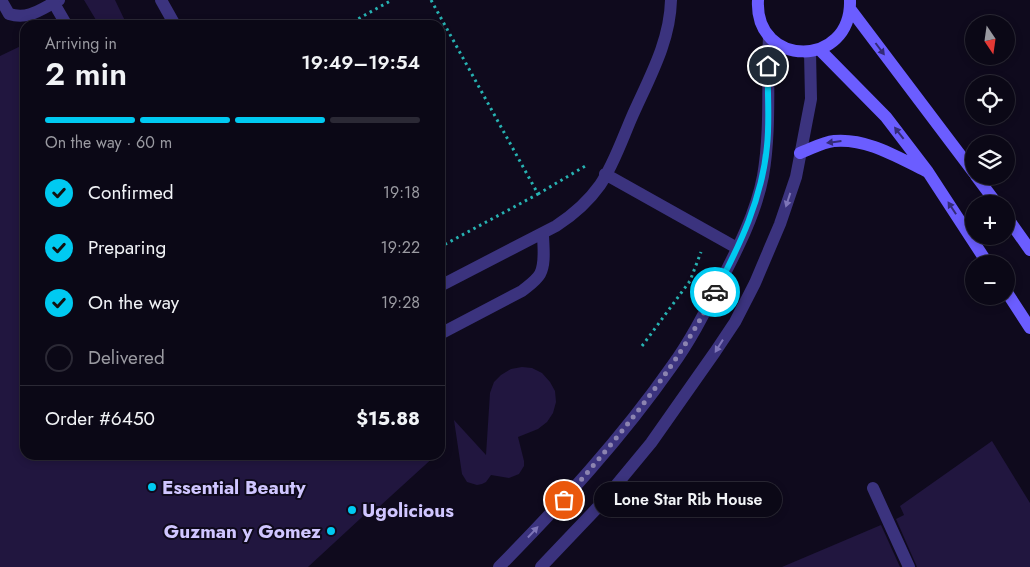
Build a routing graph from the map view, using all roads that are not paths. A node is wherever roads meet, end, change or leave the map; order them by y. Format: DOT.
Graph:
graph roads {
  1 [pos="1,0"];
  2 [pos="52,0"];
  3 [pos="59,0"];
  4 [pos="161,0"];
  5 [pos="672,0"];
  6 [pos="758,0"];
  7 [pos="851,5"];
  8 [pos="64,20"];
  9 [pos="172,20"];
  10 [pos="769,36"];
  11 [pos="814,51"];
  12 [pos="800,152"];
  13 [pos="965,161"];
  14 [pos="928,172"];
  15 [pos="605,174"];
  16 [pos="1015,229"];
  17 [pos="543,233"];
  18 [pos="737,248"];
  19 [pos="1030,250"];
  20 [pos="982,255"];
  21 [pos="445,283"];
  22 [pos="1015,305"];
  23 [pos="1030,328"];
  24 [pos="445,331"];
  25 [pos="874,488"];
  26 [pos="499,567"];
  27 [pos="541,567"];
  28 [pos="909,567"];
  1 -- 3 [label="street"];
  2 -- 8 [label="street, bridge"];
  4 -- 9 [label="street"];
  5 -- 15 [label="street"];
  6 -- 10 [label="street"];
  7 -- 11 [label="street"];
  7 -- 13 [label="street, one-way"];
  10 -- 11 [label="street"];
  10 -- 18 [label="street"];
  11 -- 12 [label="street"];
  14 -- 11 [label="street, one-way"];
  14 -- 12 [label="street, one-way"];
  12 -- 27 [label="street, one-way"];
  20 -- 14 [label="street, one-way"];
  15 -- 17 [label="street"];
  15 -- 18 [label="street"];
  16 -- 19 [label="street"];
  17 -- 21 [label="street"];
  17 -- 24 [label="street"];
  26 -- 18 [label="street, one-way"];
  22 -- 23 [label="street"];
  25 -- 28 [label="street"];
}
